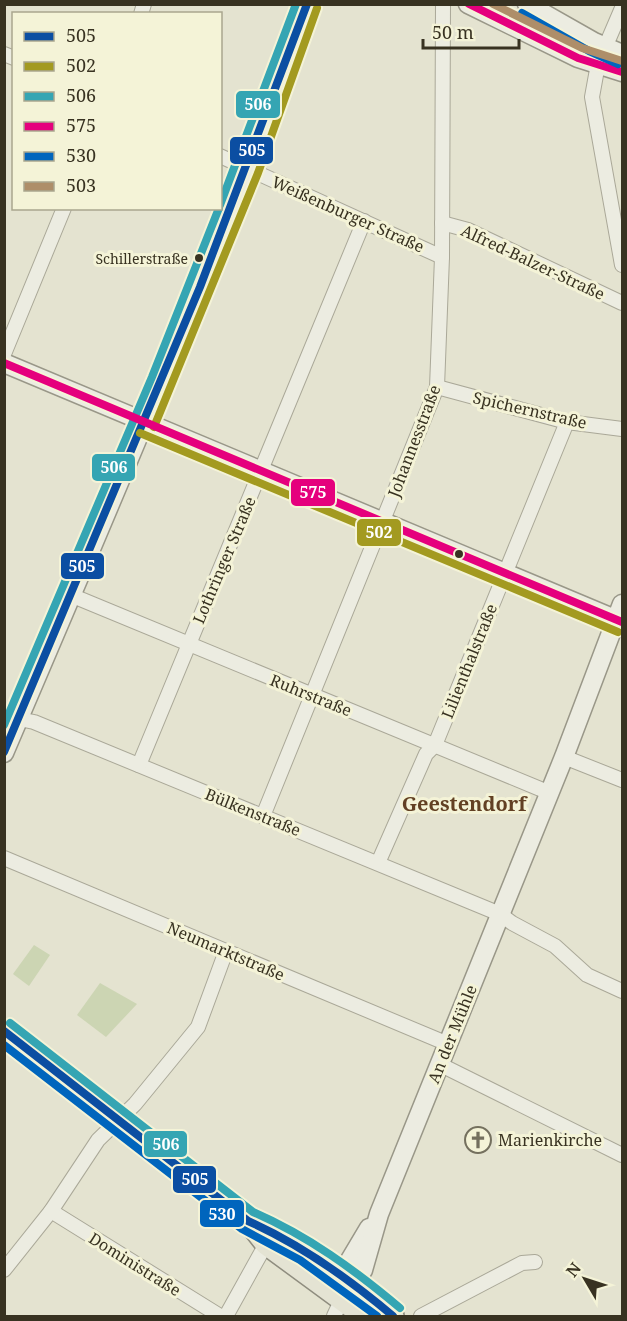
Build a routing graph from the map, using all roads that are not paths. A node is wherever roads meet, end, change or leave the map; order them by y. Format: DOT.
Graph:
graph roads {
  1 [pos="307,4"];
  2 [pos="443,4"];
  3 [pos="468,4"];
  4 [pos="527,4"];
  5 [pos="622,8"];
  6 [pos="609,55"];
  7 [pos="622,72"];
  8 [pos="222,157"];
  9 [pos="248,169"];
  10 [pos="63,210"];
  11 [pos="364,221"];
  12 [pos="442,223"];
  13 [pos="442,257"];
  14 [pos="622,265"];
  15 [pos="622,303"];
  16 [pos="4,354"];
  17 [pos="4,363"];
  18 [pos="437,387"];
  19 [pos="567,422"];
  20 [pos="144,423"];
  21 [pos="622,429"];
  22 [pos="261,471"];
  23 [pos="382,522"];
  24 [pos="505,573"];
  25 [pos="622,595"];
  26 [pos="72,597"];
  27 [pos="621,615"];
  28 [pos="189,644"];
  29 [pos="312,695"];
  30 [pos="12,718"];
  31 [pos="435,745"];
  32 [pos="4,753"];
  33 [pos="564,757"];
  34 [pos="139,765"];
  35 [pos="622,780"];
  36 [pos="549,793"];
  37 [pos="263,816"];
  38 [pos="4,858"];
  39 [pos="378,863"];
  40 [pos="501,914"];
  41 [pos="226,951"];
  42 [pos="622,991"];
  43 [pos="6,1034"];
  44 [pos="448,1044"];
  45 [pos="439,1065"];
  46 [pos="118,1121"];
  47 [pos="622,1155"];
  48 [pos="51,1211"];
  49 [pos="248,1221"];
  50 [pos="266,1244"];
  51 [pos="535,1262"];
  52 [pos="4,1270"];
  53 [pos="343,1294"];
  54 [pos="220,1317"];
  55 [pos="226,1317"];
  56 [pos="363,1317"];
  57 [pos="393,1317"];
  58 [pos="421,1317"];
  1 -- 9 [label="street"];
  2 -- 12 [label="street, Johannesstraße"];
  3 -- 6 [label="street"];
  4 -- 6 [label="street"];
  5 -- 6 [label="street"];
  6 -- 7 [label="street"];
  6 -- 14 [label="street"];
  8 -- 9 [label="street, Weißenburger Straße"];
  9 -- 11 [label="street, Weißenburger Straße"];
  9 -- 20 [label="street"];
  10 -- 16 [label="street"];
  11 -- 13 [label="street, Weißenburger Straße"];
  11 -- 22 [label="street, Lothringer Straße"];
  12 -- 13 [label="street, Johannesstraße"];
  12 -- 15 [label="street, Alfred-Balzer-Straße"];
  13 -- 18 [label="street, Johannesstraße"];
  17 -- 20 [label="street"];
  18 -- 19 [label="street, Spichernstraße"];
  18 -- 23 [label="street, Johannesstraße"];
  19 -- 21 [label="street, Spichernstraße"];
  19 -- 24 [label="street, Lilienthalstraße"];
  20 -- 22 [label="street"];
  20 -- 26 [label="street"];
  22 -- 23 [label="street"];
  22 -- 28 [label="street, Lothringer Straße"];
  23 -- 24 [label="street"];
  23 -- 29 [label="street, Johannesstraße"];
  24 -- 27 [label="street"];
  24 -- 31 [label="street, Lilienthalstraße"];
  25 -- 27 [label="street, An der Mühle"];
  26 -- 28 [label="street, Ruhrstraße"];
  26 -- 30 [label="street"];
  27 -- 33 [label="street, An der Mühle"];
  28 -- 29 [label="street, Ruhrstraße"];
  28 -- 34 [label="street, Lothringer Straße"];
  29 -- 31 [label="street, Ruhrstraße"];
  29 -- 37 [label="street, Johannesstraße"];
  30 -- 32 [label="street"];
  30 -- 34 [label="street, Bülkenstraße"];
  31 -- 36 [label="street, Ruhrstraße"];
  31 -- 39 [label="street, Lilienthalstraße"];
  33 -- 35 [label="street"];
  33 -- 36 [label="street, An der Mühle"];
  34 -- 37 [label="street, Bülkenstraße"];
  36 -- 40 [label="street, An der Mühle"];
  37 -- 39 [label="street, Bülkenstraße"];
  38 -- 41 [label="street, Neumarktstraße"];
  39 -- 40 [label="street, Bülkenstraße"];
  40 -- 42 [label="street, Bülkenstraße"];
  40 -- 44 [label="street, An der Mühle"];
  41 -- 44 [label="street, Neumarktstraße"];
  41 -- 46 [label="street"];
  43 -- 46 [label="main road"];
  44 -- 45 [label="street, An der Mühle"];
  45 -- 47 [label="street"];
  45 -- 53 [label="street, An der Mühle"];
  46 -- 48 [label="street"];
  46 -- 49 [label="main road"];
  48 -- 52 [label="street"];
  48 -- 54 [label="street, Doministraße"];
  49 -- 50 [label="main road"];
  49 -- 53 [label="main road"];
  50 -- 53 [label="main road"];
  50 -- 55 [label="street"];
  51 -- 58 [label="street"];
  53 -- 56 [label="main road"];
  53 -- 57 [label="main road"];
}
